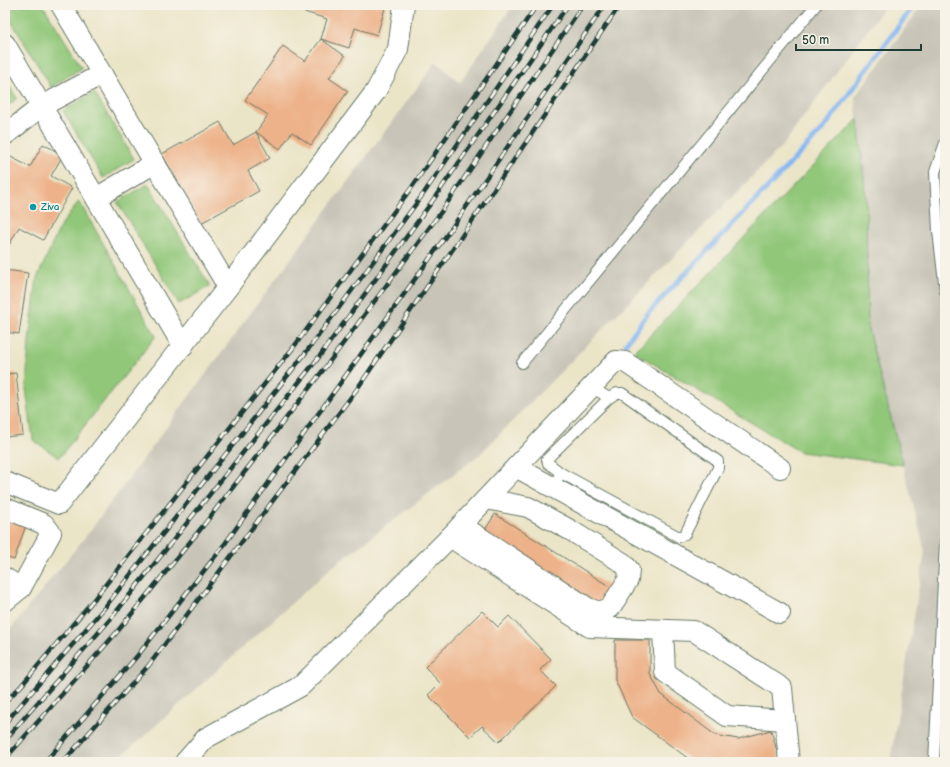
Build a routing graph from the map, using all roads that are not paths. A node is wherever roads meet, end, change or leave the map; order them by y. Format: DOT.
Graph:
graph roads {
  1 [pos="61,5"];
  2 [pos="404,5"];
  3 [pos="816,5"];
  4 [pos="5,44"];
  5 [pos="102,74"];
  6 [pos="42,106"];
  7 [pos="5,135"];
  8 [pos="945,143"];
  9 [pos="155,163"];
  10 [pos="96,198"];
  11 [pos="228,287"];
  12 [pos="945,291"];
  13 [pos="182,346"];
  14 [pos="522,363"];
  15 [pos="592,388"];
  16 [pos="609,398"];
  17 [pos="516,467"];
  18 [pos="780,468"];
  19 [pos="557,480"];
  20 [pos="5,482"];
  21 [pos="493,500"];
  22 [pos="5,508"];
  23 [pos="462,532"];
  24 [pos="654,534"];
  25 [pos="945,542"];
  26 [pos="13,583"];
  27 [pos="5,601"];
  28 [pos="780,613"];
  29 [pos="663,630"];
  30 [pos="785,720"];
  31 [pos="185,762"];
  32 [pos="789,762"];
  33 [pos="934,762"];
  1 -- 5 [label="street"];
  2 -- 11 [label="street"];
  3 -- 14 [label="lane"];
  4 -- 6 [label="street"];
  5 -- 6 [label="street"];
  5 -- 9 [label="street"];
  6 -- 7 [label="street"];
  6 -- 10 [label="street"];
  8 -- 12 [label="lane"];
  9 -- 10 [label="street"];
  9 -- 11 [label="street"];
  10 -- 13 [label="street"];
  11 -- 13 [label="street"];
  13 -- 20 [label="street"];
  15 -- 16 [label="lane"];
  15 -- 17 [label="street"];
  15 -- 18 [label="street"];
  16 -- 19 [label="lane"];
  16 -- 24 [label="lane"];
  17 -- 19 [label="street"];
  17 -- 21 [label="street"];
  19 -- 24 [label="street"];
  21 -- 23 [label="street"];
  21 -- 23 [label="street"];
  22 -- 26 [label="street"];
  23 -- 29 [label="street"];
  23 -- 31 [label="street"];
  24 -- 28 [label="street"];
  25 -- 33 [label="lane"];
  26 -- 27 [label="street"];
  29 -- 30 [label="street"];
  29 -- 30 [label="street"];
  30 -- 32 [label="street"];
}
